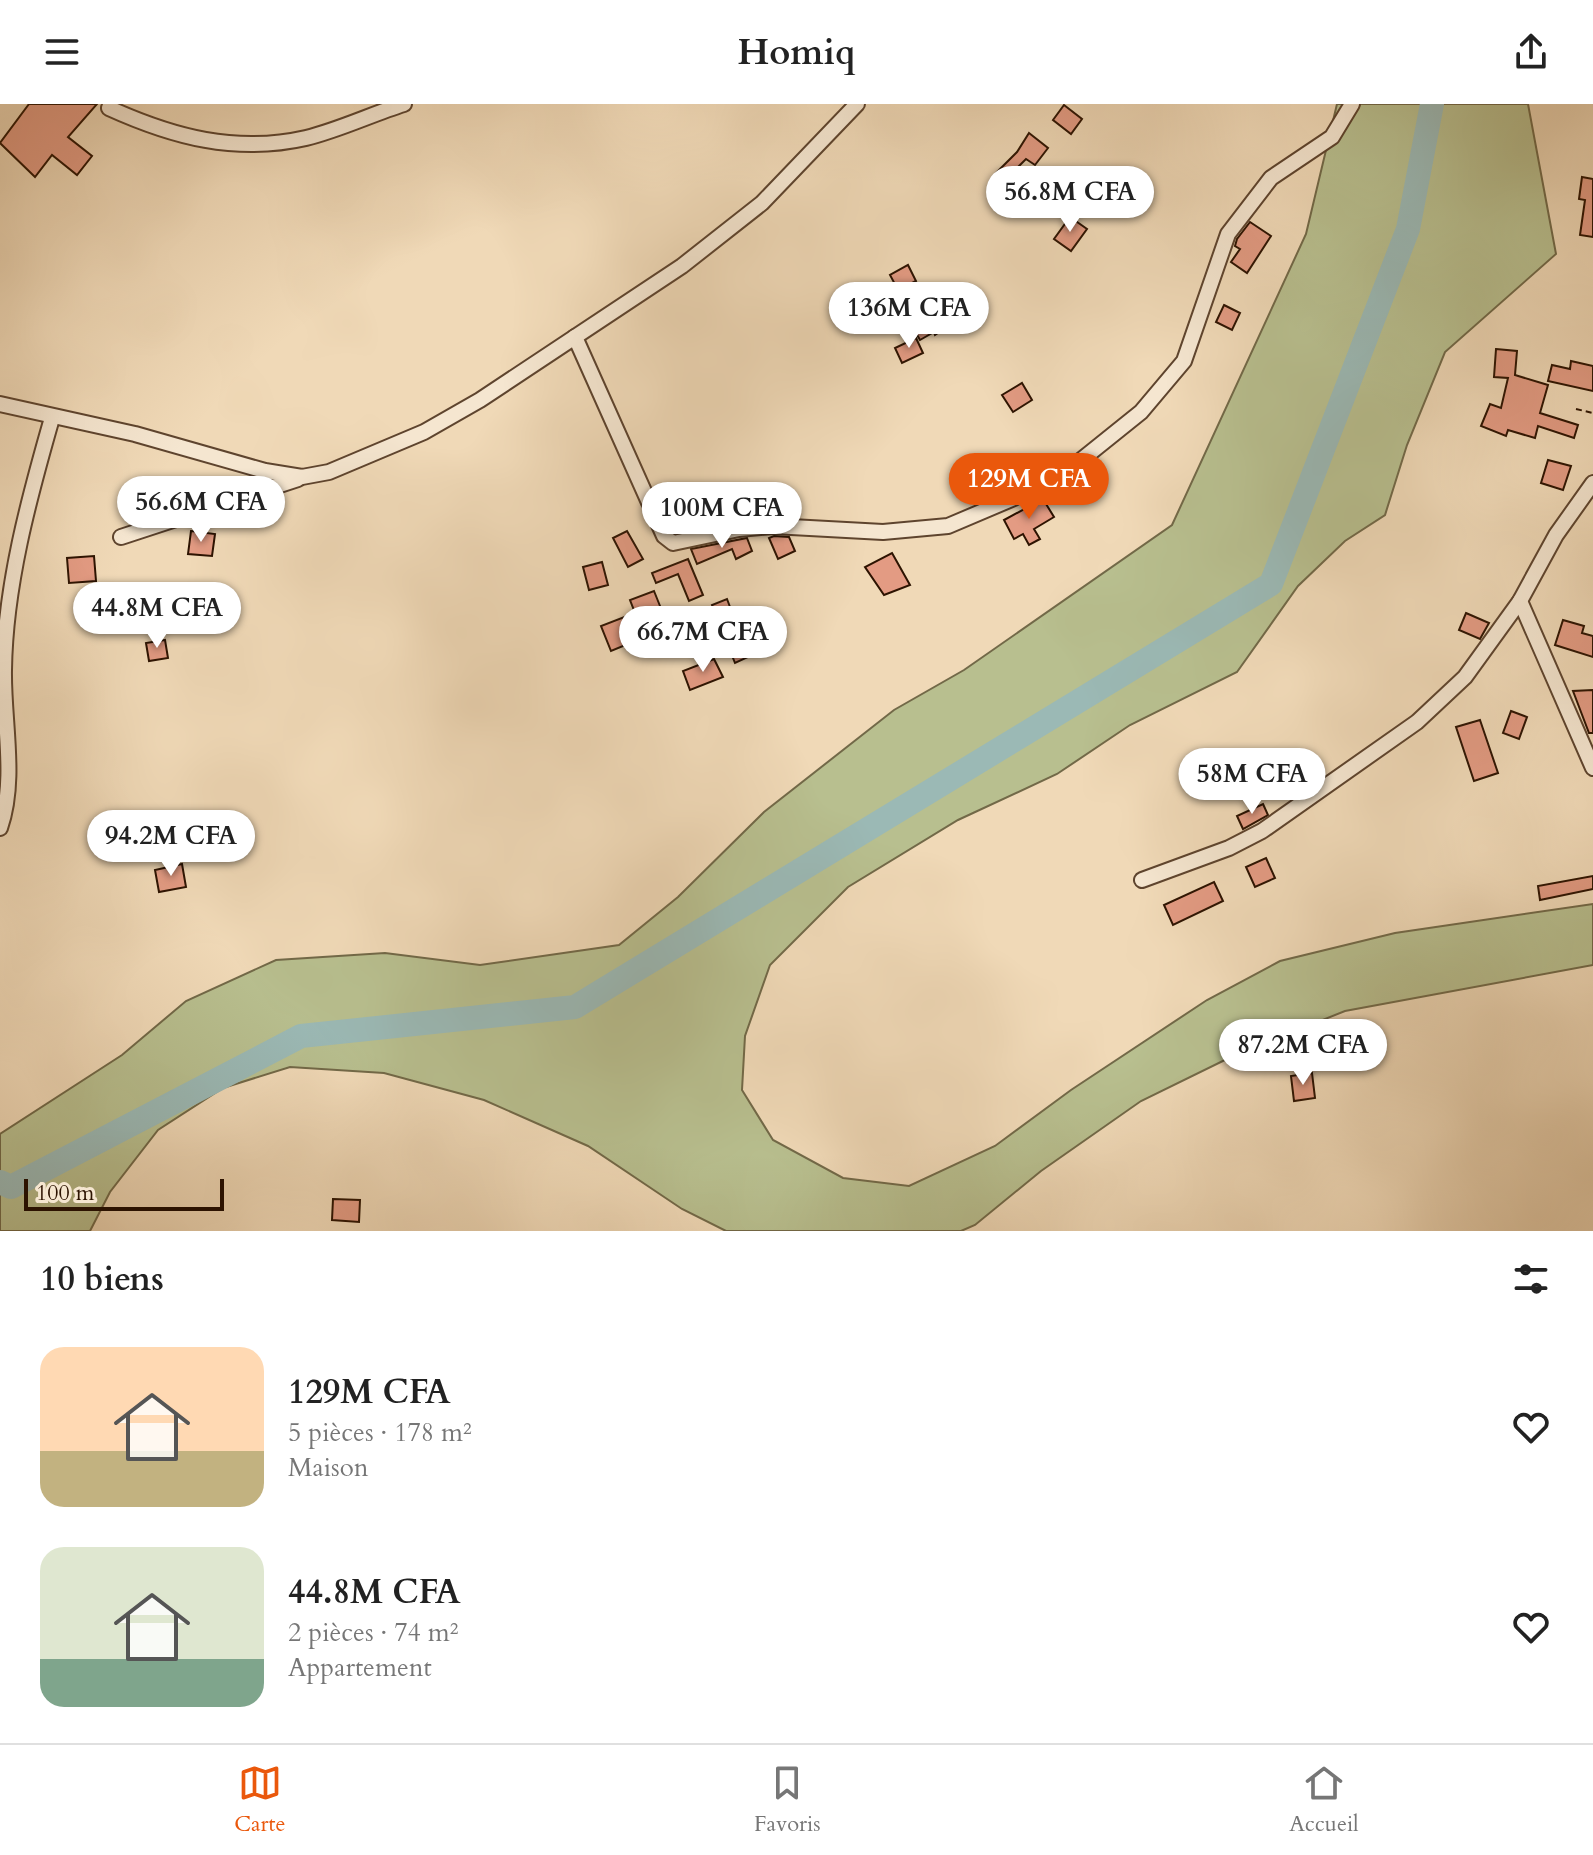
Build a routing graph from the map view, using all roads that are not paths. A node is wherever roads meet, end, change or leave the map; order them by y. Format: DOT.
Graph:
graph roads {
  1 [pos="404,104"];
  2 [pos="857,104"];
  3 [pos="1352,104"];
  4 [pos="109,108"];
  5 [pos="575,337"];
  6 [pos="0,404"];
  7 [pos="52,418"];
  8 [pos="302,477"];
  9 [pos="1593,483"];
  10 [pos="121,537"];
  11 [pos="1520,601"];
  12 [pos="1593,768"];
  13 [pos="0,828"];
  14 [pos="1142,880"];
  1 -- 4 [label="street"];
  2 -- 5 [label="street"];
  3 -- 5 [label="street"];
  5 -- 8 [label="street"];
  6 -- 7 [label="street"];
  7 -- 8 [label="street"];
  7 -- 13 [label="street"];
  8 -- 10 [label="street"];
  9 -- 11 [label="street"];
  11 -- 12 [label="street"];
  11 -- 14 [label="street"];
}
